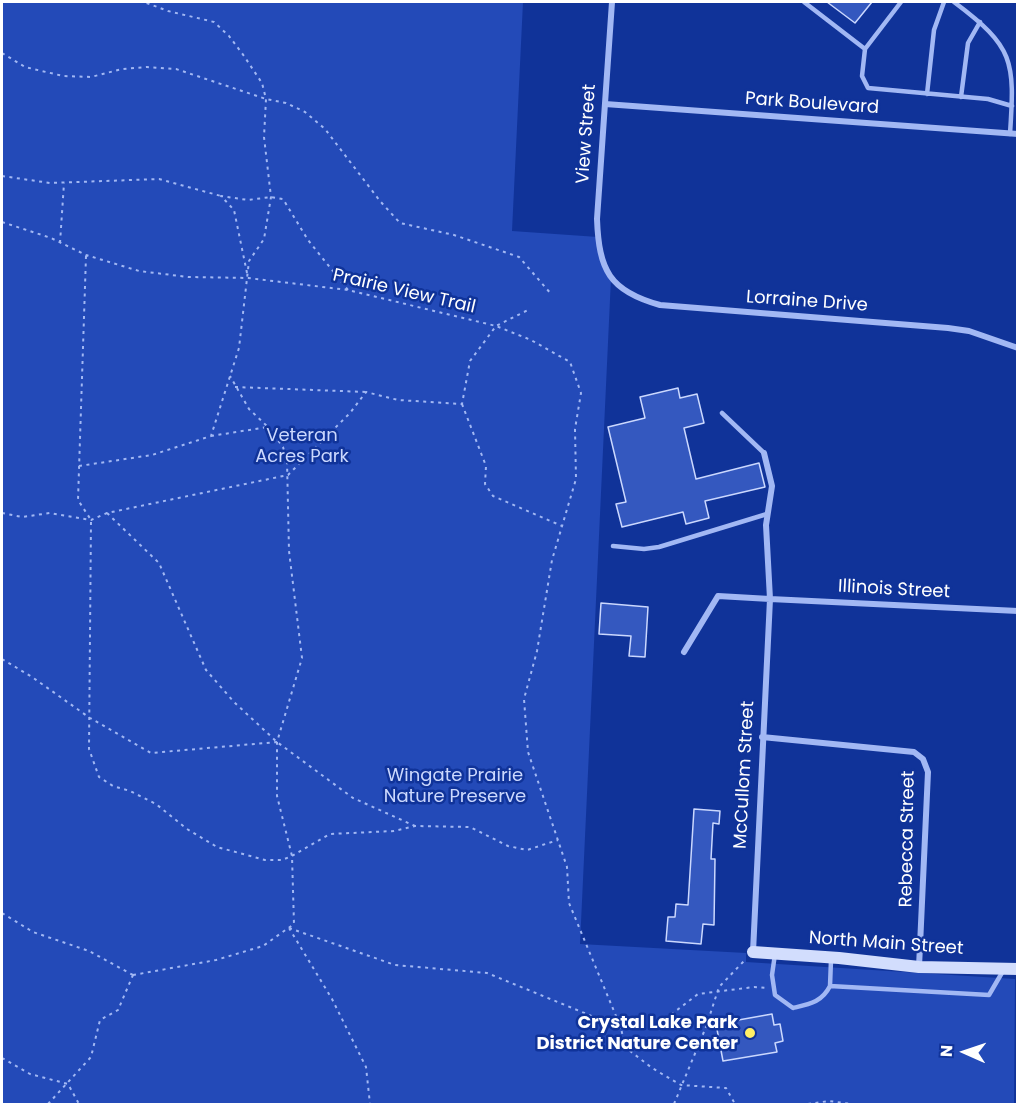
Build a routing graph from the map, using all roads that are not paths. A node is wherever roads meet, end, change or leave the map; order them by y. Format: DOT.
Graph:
graph roads {
  1 [pos="612,2"];
  2 [pos="804,2"];
  3 [pos="902,2"];
  4 [pos="944,2"];
  5 [pos="954,2"];
  6 [pos="980,22"];
  7 [pos="865,49"];
  8 [pos="927,94"];
  9 [pos="961,97"];
  10 [pos="605,104"];
  11 [pos="1012,106"];
  12 [pos="1014,134"];
  13 [pos="606,268"];
  14 [pos="1017,348"];
  15 [pos="722,413"];
  16 [pos="764,453"];
  17 [pos="767,514"];
  18 [pos="613,546"];
  19 [pos="770,599"];
  20 [pos="1017,611"];
  21 [pos="684,652"];
  22 [pos="762,737"];
  23 [pos="753,952"];
  24 [pos="775,954"];
  25 [pos="832,957"];
  26 [pos="919,967"];
  27 [pos="1011,969"];
  28 [pos="830,986"];
  1 -- 10 [label="street, View Street"];
  2 -- 7 [label="lane"];
  3 -- 7 [label="lane"];
  4 -- 8 [label="lane"];
  5 -- 6 [label="lane"];
  6 -- 9 [label="lane"];
  6 -- 11 [label="lane"];
  7 -- 8 [label="lane"];
  8 -- 9 [label="lane"];
  9 -- 11 [label="lane"];
  10 -- 12 [label="street, Park Boulevard"];
  10 -- 13 [label="street, View Street"];
  11 -- 12 [label="lane"];
  13 -- 14 [label="street, Lorraine Drive"];
  15 -- 16 [label="lane"];
  16 -- 17 [label="street, McCullom Street"];
  17 -- 18 [label="lane"];
  17 -- 19 [label="street, McCullom Street"];
  19 -- 20 [label="street, Illinois Street"];
  19 -- 21 [label="street, Illinois Street"];
  19 -- 22 [label="street, McCullom Street"];
  22 -- 23 [label="street, McCullom Street"];
  22 -- 26 [label="street, Rebecca Street"];
  23 -- 24 [label="street, North Main Street"];
  24 -- 25 [label="street, North Main Street"];
  24 -- 28 [label="lane"];
  25 -- 26 [label="street, North Main Street"];
  25 -- 28 [label="lane"];
  26 -- 27 [label="street, North Main Street"];
  27 -- 28 [label="lane"];
}
